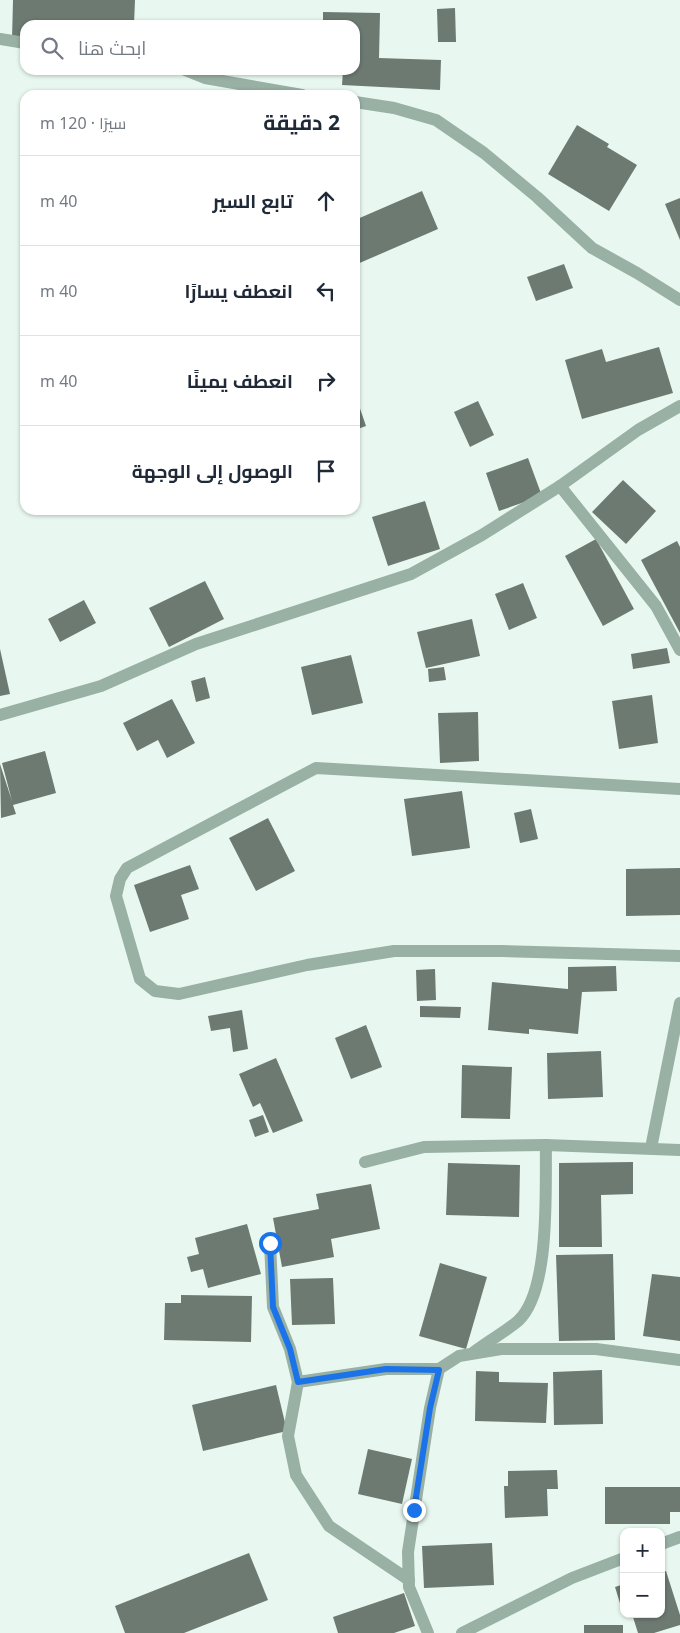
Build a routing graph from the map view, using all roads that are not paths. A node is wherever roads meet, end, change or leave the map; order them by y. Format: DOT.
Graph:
graph roads {
  1 [pos="0,39"];
  2 [pos="20,42"];
  3 [pos="198,75"];
  4 [pos="273,90"];
  5 [pos="360,103"];
  6 [pos="680,300"];
  7 [pos="680,406"];
  8 [pos="560,486"];
  9 [pos="680,650"];
  10 [pos="0,715"];
  11 [pos="680,789"];
  12 [pos="680,956"];
  13 [pos="680,1003"];
  14 [pos="546,1145"];
  15 [pos="651,1148"];
  16 [pos="680,1150"];
  17 [pos="365,1162"];
  18 [pos="270,1243"];
  19 [pos="470,1354"];
  20 [pos="680,1360"];
  21 [pos="439,1370"];
  22 [pos="298,1382"];
  23 [pos="680,1537"];
  24 [pos="665,1543"];
  25 [pos="620,1560"];
  26 [pos="409,1580"];
  27 [pos="428,1633"];
  28 [pos="462,1633"];
  1 -- 2 [label="street"];
  3 -- 4 [label="street"];
  5 -- 6 [label="street"];
  7 -- 8 [label="street"];
  8 -- 9 [label="street"];
  8 -- 10 [label="street"];
  11 -- 12 [label="street"];
  13 -- 15 [label="street"];
  14 -- 15 [label="street"];
  14 -- 17 [label="street"];
  14 -- 19 [label="street"];
  15 -- 16 [label="street"];
  18 -- 22 [label="street"];
  19 -- 20 [label="street"];
  19 -- 21 [label="street"];
  21 -- 22 [label="street"];
  21 -- 26 [label="street"];
  22 -- 26 [label="street"];
  23 -- 24 [label="street"];
  25 -- 28 [label="street"];
  26 -- 27 [label="street"];
}
